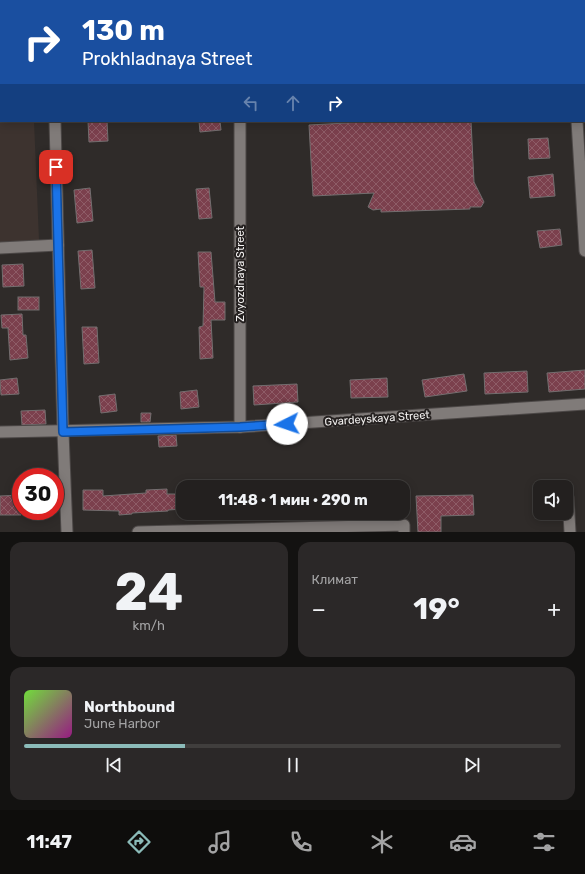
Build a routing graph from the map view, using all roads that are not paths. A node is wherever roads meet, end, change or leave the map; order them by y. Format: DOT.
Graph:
graph roads {
  1 [pos="55,122"];
  2 [pos="240,122"];
  3 [pos="578,122"];
  4 [pos="58,245"];
  5 [pos="0,248"];
  6 [pos="585,251"];
  7 [pos="585,404"];
  8 [pos="240,427"];
  9 [pos="0,432"];
  10 [pos="63,432"];
  11 [pos="569,520"];
  12 [pos="404,528"];
  13 [pos="67,532"];
  14 [pos="138,532"];
  15 [pos="570,532"];
  1 -- 4 [label="street"];
  2 -- 8 [label="street, Zvyozdnaya Street"];
  3 -- 6 [label="street"];
  4 -- 5 [label="street"];
  4 -- 10 [label="street"];
  7 -- 8 [label="street, Gvardeyskaya Street"];
  8 -- 10 [label="street, Gvardeyskaya Street"];
  9 -- 10 [label="street, Gvardeyskaya Street"];
  10 -- 13 [label="street"];
  11 -- 15 [label="street"];
  12 -- 14 [label="street"];
}
